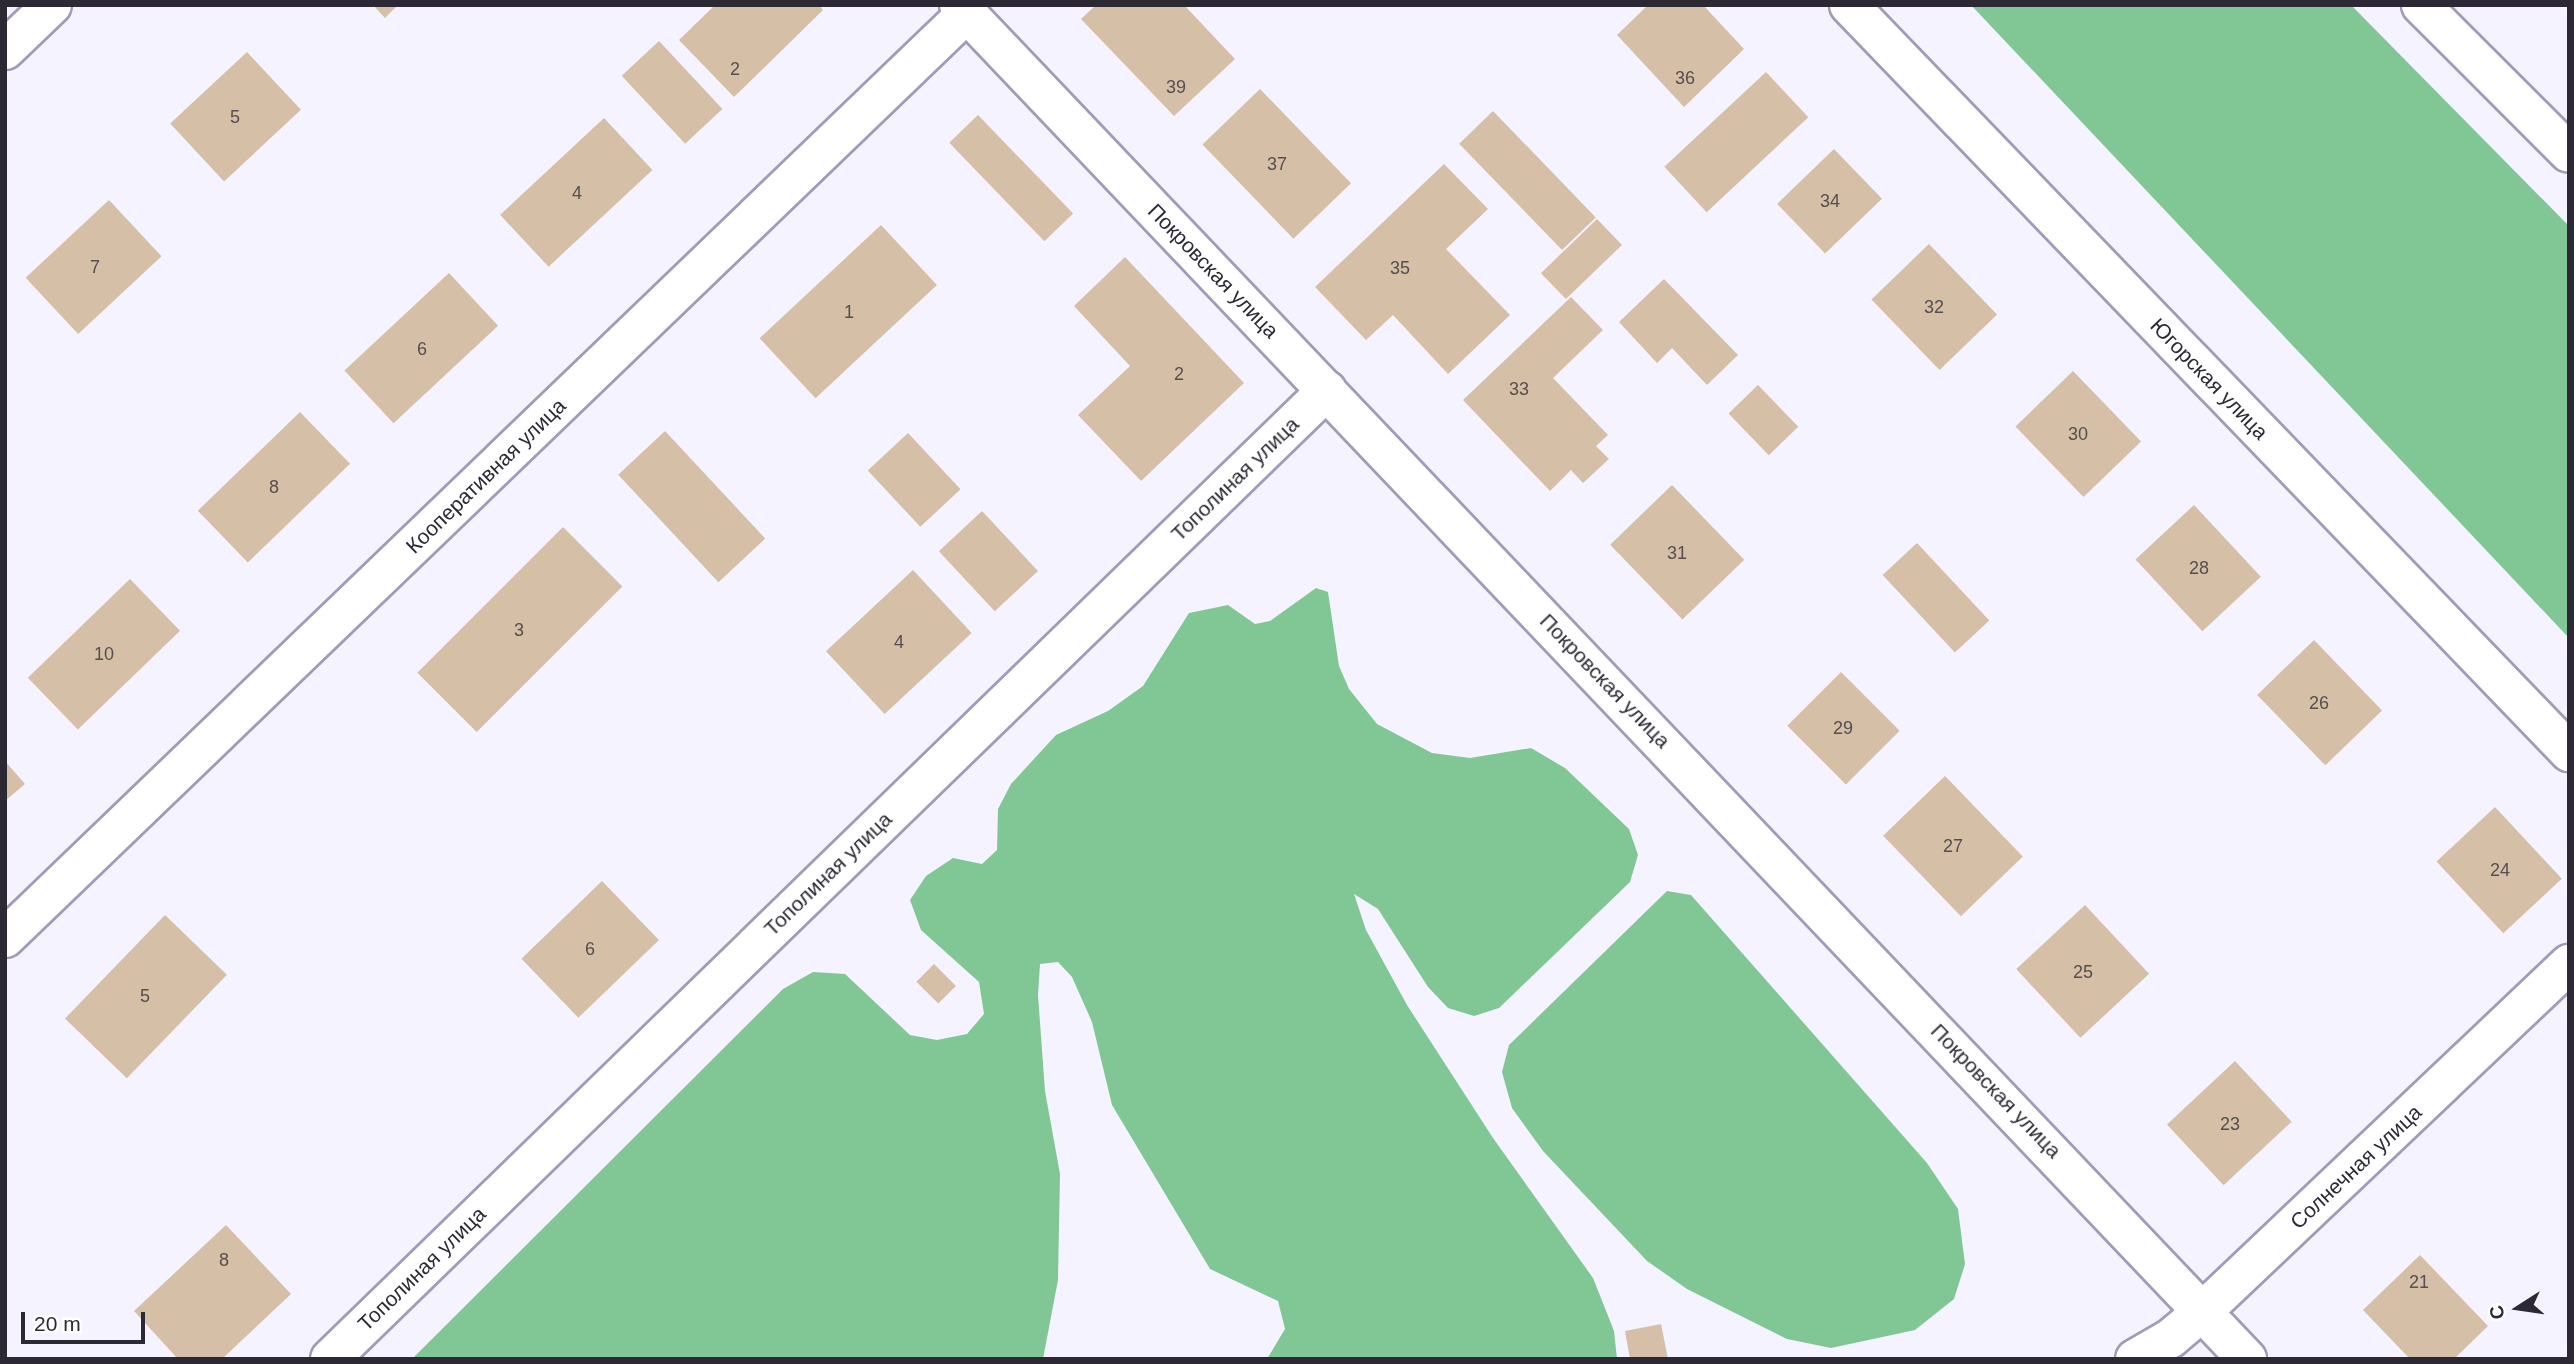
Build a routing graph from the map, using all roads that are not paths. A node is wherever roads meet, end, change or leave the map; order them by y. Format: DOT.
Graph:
graph roads {
  1 [pos="52,5"];
  2 [pos="1849,5"];
  3 [pos="2421,5"];
  4 [pos="963,9"];
  5 [pos="5,50"];
  6 [pos="2569,153"];
  7 [pos="1327,390"];
  8 [pos="2569,752"];
  9 [pos="5,939"];
  10 [pos="2569,964"];
  11 [pos="2202,1312"];
  12 [pos="330,1359"];
  13 [pos="2135,1359"];
  14 [pos="2247,1359"];
  1 -- 5 [label="street"];
  2 -- 8 [label="street, Югорская улица"];
  3 -- 6 [label="street"];
  4 -- 7 [label="street, Покровская улица"];
  4 -- 9 [label="street, Кооперативная улица"];
  7 -- 11 [label="street, Покровская улица"];
  7 -- 12 [label="street, Тополиная улица"];
  10 -- 11 [label="street, Солнечная улица"];
  11 -- 13 [label="street, Солнечная улица"];
  11 -- 14 [label="street, Покровская улица"];
}
